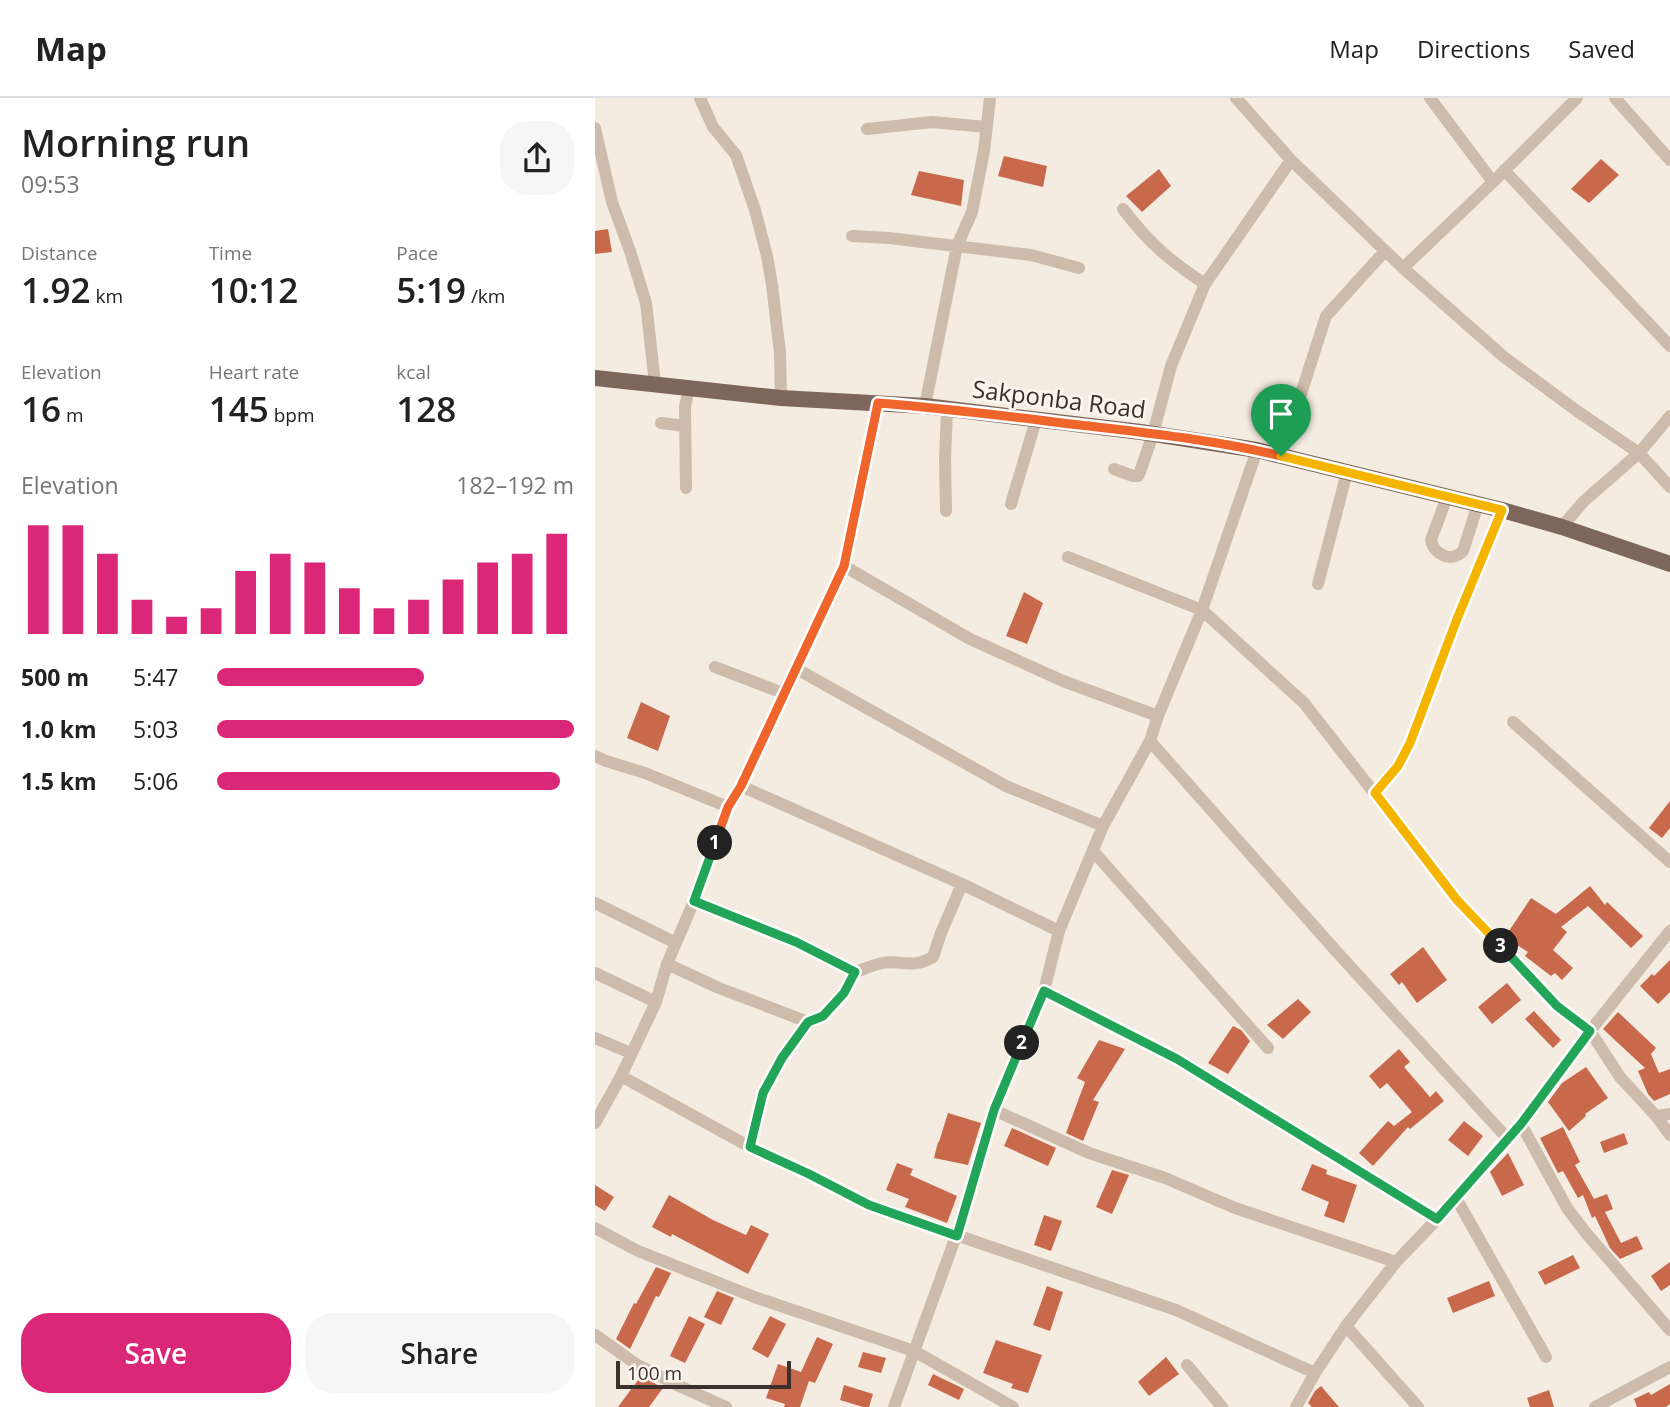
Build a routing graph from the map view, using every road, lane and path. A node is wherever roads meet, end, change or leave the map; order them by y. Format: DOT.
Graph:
graph roads {
  1 [pos="700,98"];
  2 [pos="990,98"];
  3 [pos="1430,98"];
  4 [pos="1577,98"];
  5 [pos="1615,98"];
  6 [pos="1241,99"];
  7 [pos="987,127"];
  8 [pos="595,128"];
  9 [pos="867,130"];
  10 [pos="1291,160"];
  11 [pos="1670,160"];
  12 [pos="1504,170"];
  13 [pos="1493,182"];
  14 [pos="1123,209"];
  15 [pos="852,236"];
  16 [pos="957,246"];
  17 [pos="1385,251"];
  18 [pos="1079,268"];
  19 [pos="1402,268"];
  20 [pos="1205,284"];
  21 [pos="1670,346"];
  22 [pos="595,378"];
  23 [pos="655,384"];
  24 [pos="688,388"];
  25 [pos="781,398"];
  26 [pos="878,403"];
  27 [pos="925,407"];
  28 [pos="947,409"];
  29 [pos="1670,416"];
  30 [pos="1036,419"];
  31 [pos="661,423"];
  32 [pos="685,426"];
  33 [pos="1153,434"];
  34 [pos="1257,450"];
  35 [pos="1639,453"];
  36 [pos="1281,456"];
  37 [pos="1114,469"];
  38 [pos="1347,472"];
  39 [pos="1670,487"];
  40 [pos="686,488"];
  41 [pos="1447,497"];
  42 [pos="1011,504"];
  43 [pos="1478,504"];
  44 [pos="1502,510"];
  45 [pos="946,511"];
  46 [pos="1562,527"];
  47 [pos="1068,557"];
  48 [pos="1670,564"];
  49 [pos="844,566"];
  50 [pos="1318,584"];
  51 [pos="1202,611"];
  52 [pos="715,667"];
  53 [pos="795,668"];
  54 [pos="783,693"];
  55 [pos="1157,716"];
  56 [pos="1513,722"];
  57 [pos="1150,741"];
  58 [pos="595,756"];
  59 [pos="741,786"];
  60 [pos="1375,793"];
  61 [pos="728,807"];
  62 [pos="1103,826"];
  63 [pos="1093,851"];
  64 [pos="1670,862"];
  65 [pos="962,884"];
  66 [pos="694,901"];
  67 [pos="595,903"];
  68 [pos="1059,931"];
  69 [pos="1670,931"];
  70 [pos="677,943"];
  71 [pos="667,964"];
  72 [pos="855,972"];
  73 [pos="595,973"];
  74 [pos="1044,991"];
  75 [pos="656,1002"];
  76 [pos="808,1022"];
  77 [pos="1590,1031"];
  78 [pos="595,1038"];
  79 [pos="1268,1048"];
  80 [pos="631,1053"];
  81 [pos="621,1076"];
  82 [pos="994,1110"];
  83 [pos="1670,1114"];
  84 [pos="1656,1116"];
  85 [pos="595,1123"];
  86 [pos="1521,1124"];
  87 [pos="1670,1136"];
  88 [pos="1507,1138"];
  89 [pos="750,1147"];
  90 [pos="1456,1198"];
  91 [pos="1437,1219"];
  92 [pos="595,1228"];
  93 [pos="957,1236"];
  94 [pos="1397,1262"];
  95 [pos="1346,1326"];
  96 [pos="1670,1330"];
  97 [pos="595,1335"];
  98 [pos="914,1351"];
  99 [pos="1546,1357"];
  100 [pos="1187,1365"];
  101 [pos="1670,1367"];
  102 [pos="1315,1373"];
  103 [pos="726,1407"];
  104 [pos="894,1407"];
  105 [pos="1013,1407"];
  106 [pos="1222,1407"];
  107 [pos="1296,1407"];
  108 [pos="1418,1407"];
  109 [pos="1595,1407"];
  1 -- 25 [label="street"];
  2 -- 7 [label="street"];
  3 -- 13 [label="street"];
  4 -- 12 [label="street"];
  5 -- 11 [label="street"];
  6 -- 10 [label="street"];
  7 -- 9 [label="street"];
  7 -- 16 [label="street"];
  8 -- 23 [label="street"];
  10 -- 17 [label="street"];
  10 -- 20 [label="street"];
  12 -- 13 [label="street"];
  12 -- 21 [label="street"];
  13 -- 19 [label="street"];
  14 -- 20 [label="street"];
  15 -- 16 [label="street"];
  16 -- 18 [label="street"];
  16 -- 27 [label="street"];
  17 -- 19 [label="street"];
  17 -- 36 [label="street"];
  19 -- 35 [label="street"];
  20 -- 33 [label="street"];
  22 -- 23 [label="main road, Sakponba Road"];
  23 -- 24 [label="main road, Sakponba Road"];
  24 -- 25 [label="main road, Sakponba Road"];
  24 -- 32 [label="street"];
  25 -- 26 [label="main road, Sakponba Road"];
  26 -- 27 [label="main road, Sakponba Road"];
  26 -- 49 [label="street"];
  27 -- 28 [label="main road, Sakponba Road"];
  28 -- 30 [label="main road, Sakponba Road"];
  28 -- 45 [label="street"];
  29 -- 35 [label="street"];
  30 -- 33 [label="main road, Sakponba Road"];
  30 -- 42 [label="street"];
  31 -- 32 [label="street"];
  32 -- 40 [label="street"];
  33 -- 34 [label="main road, Sakponba Road"];
  33 -- 37 [label="street"];
  34 -- 36 [label="main road, Sakponba Road"];
  34 -- 51 [label="street"];
  35 -- 39 [label="street"];
  35 -- 46 [label="street"];
  36 -- 38 [label="main road, Sakponba Road"];
  38 -- 41 [label="main road, Sakponba Road"];
  38 -- 50 [label="street"];
  41 -- 43 [label="main road, Sakponba Road"];
  41 -- 43 [label="street"];
  43 -- 44 [label="main road, Sakponba Road"];
  44 -- 46 [label="main road, Sakponba Road"];
  44 -- 60 [label="street"];
  46 -- 48 [label="main road, Sakponba Road"];
  47 -- 51 [label="street"];
  49 -- 53 [label="street"];
  49 -- 55 [label="street"];
  51 -- 55 [label="street"];
  51 -- 60 [label="street"];
  52 -- 54 [label="street"];
  53 -- 54 [label="street"];
  53 -- 62 [label="street"];
  54 -- 59 [label="street"];
  55 -- 57 [label="street"];
  56 -- 64 [label="street"];
  57 -- 62 [label="street"];
  57 -- 88 [label="street"];
  58 -- 61 [label="street"];
  59 -- 61 [label="street"];
  59 -- 65 [label="street"];
  60 -- 77 [label="street"];
  61 -- 66 [label="street"];
  62 -- 63 [label="street"];
  63 -- 68 [label="street"];
  63 -- 79 [label="street"];
  65 -- 68 [label="street"];
  65 -- 72 [label="street"];
  66 -- 70 [label="street"];
  66 -- 72 [label="street"];
  67 -- 70 [label="street"];
  68 -- 74 [label="street"];
  69 -- 77 [label="street"];
  70 -- 71 [label="street"];
  71 -- 75 [label="street"];
  71 -- 76 [label="street"];
  72 -- 76 [label="street"];
  73 -- 75 [label="street"];
  74 -- 82 [label="street"];
  74 -- 91 [label="street"];
  75 -- 80 [label="street"];
  76 -- 89 [label="street"];
  77 -- 84 [label="street"];
  77 -- 86 [label="street"];
  78 -- 80 [label="street"];
  80 -- 81 [label="street"];
  81 -- 85 [label="street"];
  81 -- 89 [label="street"];
  82 -- 93 [label="street"];
  82 -- 94 [label="street"];
  83 -- 84 [label="street"];
  84 -- 87 [label="street"];
  86 -- 88 [label="street"];
  86 -- 96 [label="street"];
  88 -- 90 [label="street"];
  89 -- 93 [label="street"];
  90 -- 91 [label="street"];
  90 -- 99 [label="street"];
  91 -- 94 [label="street"];
  92 -- 98 [label="street"];
  93 -- 98 [label="street"];
  93 -- 102 [label="street"];
  94 -- 95 [label="street"];
  95 -- 102 [label="street"];
  95 -- 108 [label="street"];
  97 -- 103 [label="street"];
  98 -- 104 [label="street"];
  98 -- 105 [label="street"];
  100 -- 106 [label="street"];
  101 -- 109 [label="street"];
  102 -- 107 [label="street"];
}
